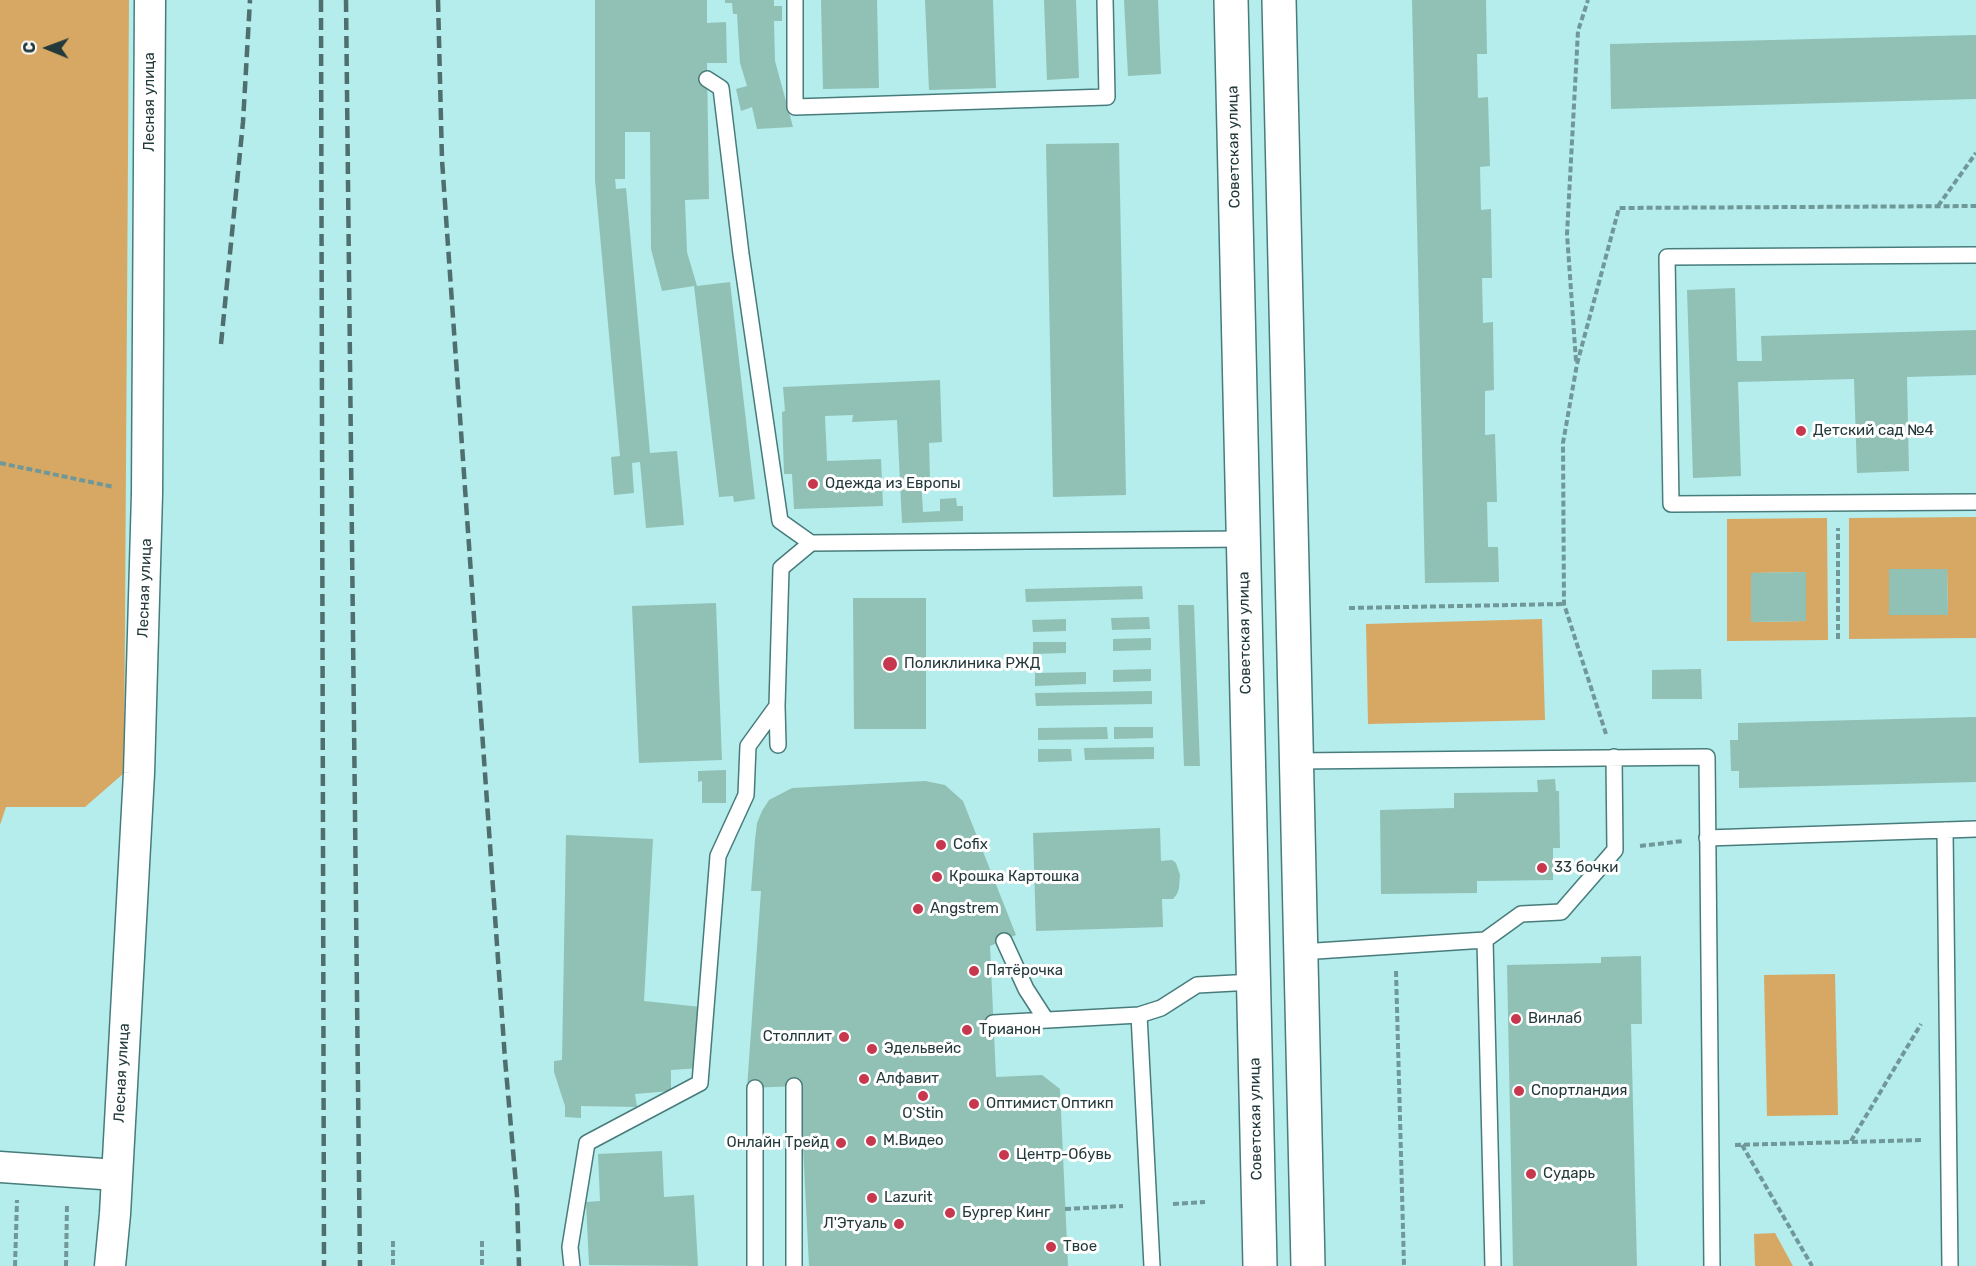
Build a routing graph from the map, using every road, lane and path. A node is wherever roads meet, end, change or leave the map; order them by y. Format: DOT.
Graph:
graph roads {
  1 [pos="150,0"];
  2 [pos="795,0"];
  3 [pos="1105,0"];
  4 [pos="1231,0"];
  5 [pos="1280,0"];
  6 [pos="1588,0"];
  7 [pos="707,79"];
  8 [pos="1976,153"];
  9 [pos="1938,206"];
  10 [pos="1976,206"];
  11 [pos="1976,255"];
  12 [pos="1577,364"];
  13 [pos="0,463"];
  14 [pos="147,494"];
  15 [pos="1976,502"];
  16 [pos="1838,503"];
  17 [pos="1243,539"];
  18 [pos="811,543"];
  19 [pos="1564,604"];
  20 [pos="1349,608"];
  21 [pos="1838,639"];
  22 [pos="777,706"];
  23 [pos="778,745"];
  24 [pos="1614,757"];
  25 [pos="1296,761"];
  26 [pos="1976,829"];
  27 [pos="1945,830"];
  28 [pos="1707,838"];
  29 [pos="1615,850"];
  30 [pos="1485,940"];
  31 [pos="1004,941"];
  32 [pos="1382,947"];
  33 [pos="1301,952"];
  34 [pos="1947,981"];
  35 [pos="1253,982"];
  36 [pos="1139,1015"];
  37 [pos="1046,1020"];
  38 [pos="993,1023"];
  39 [pos="794,1086"];
  40 [pos="755,1088"];
  41 [pos="1948,1139"];
  42 [pos="1851,1142"];
  43 [pos="1742,1145"];
  44 [pos="1710,1146"];
  45 [pos="0,1167"];
  46 [pos="117,1175"];
  47 [pos="17,1196"];
  48 [pos="67,1197"];
  49 [pos="393,1241"];
  50 [pos="482,1241"];
  51 [pos="15,1266"];
  52 [pos="66,1266"];
  53 [pos="110,1266"];
  54 [pos="393,1266"];
  55 [pos="482,1266"];
  56 [pos="572,1266"];
  57 [pos="755,1266"];
  58 [pos="794,1266"];
  59 [pos="1152,1266"];
  60 [pos="1260,1266"];
  61 [pos="1308,1266"];
  62 [pos="1404,1266"];
  63 [pos="1493,1266"];
  64 [pos="1712,1266"];
  65 [pos="1812,1266"];
  66 [pos="1950,1266"];
  1 -- 14 [label="street, Лесная улица"];
  2 -- 3 [label="lane"];
  4 -- 17 [label="main road, Советская улица"];
  5 -- 25 [label="main road"];
  6 -- 12 [label="path"];
  7 -- 18 [label="lane"];
  8 -- 9 [label="path"];
  9 -- 10 [label="path"];
  9 -- 12 [label="path"];
  11 -- 16 [label="lane"];
  12 -- 19 [label="path"];
  13 -- 14 [label="path"];
  14 -- 46 [label="street, Лесная улица"];
  15 -- 16 [label="lane"];
  16 -- 21 [label="path"];
  17 -- 18 [label="lane"];
  17 -- 35 [label="main road, Советская улица"];
  18 -- 22 [label="lane"];
  19 -- 20 [label="path"];
  19 -- 24 [label="path"];
  22 -- 23 [label="lane"];
  22 -- 56 [label="lane"];
  24 -- 25 [label="lane"];
  24 -- 28 [label="lane"];
  24 -- 29 [label="lane"];
  25 -- 33 [label="main road"];
  26 -- 27 [label="lane"];
  27 -- 28 [label="lane"];
  27 -- 34 [label="lane"];
  28 -- 29 [label="path"];
  28 -- 44 [label="lane"];
  29 -- 30 [label="lane"];
  30 -- 32 [label="lane"];
  30 -- 63 [label="lane"];
  31 -- 37 [label="lane"];
  32 -- 33 [label="lane"];
  32 -- 62 [label="path"];
  33 -- 61 [label="main road"];
  34 -- 41 [label="lane"];
  34 -- 42 [label="path"];
  35 -- 36 [label="lane"];
  35 -- 60 [label="main road, Советская улица"];
  36 -- 37 [label="lane"];
  36 -- 59 [label="lane"];
  37 -- 38 [label="lane"];
  39 -- 58 [label="lane"];
  40 -- 57 [label="lane"];
  41 -- 42 [label="path"];
  41 -- 66 [label="lane"];
  42 -- 43 [label="path"];
  43 -- 44 [label="path"];
  43 -- 65 [label="path"];
  44 -- 64 [label="lane"];
  45 -- 46 [label="street"];
  46 -- 53 [label="street, Лесная улица"];
  47 -- 51 [label="path"];
  48 -- 52 [label="path"];
  49 -- 54 [label="path"];
  50 -- 55 [label="path"];
}
